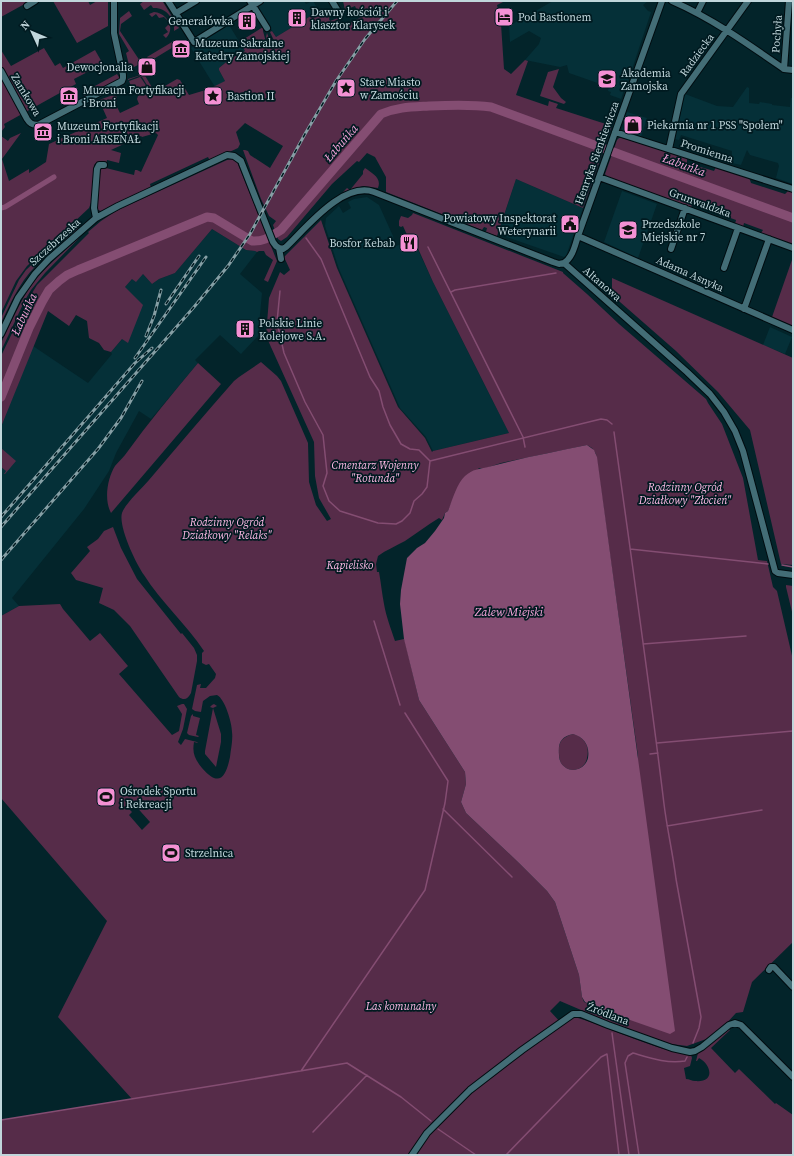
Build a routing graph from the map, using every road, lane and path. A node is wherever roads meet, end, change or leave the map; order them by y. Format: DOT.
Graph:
graph roads {
  1 [pos="35,1"];
  2 [pos="114,1"];
  3 [pos="168,1"];
  4 [pos="196,1"];
  5 [pos="260,1"];
  6 [pos="332,1"];
  7 [pos="662,1"];
  8 [pos="672,1"];
  9 [pos="703,1"];
  10 [pos="748,1"];
  11 [pos="789,1"];
  12 [pos="252,3"];
  13 [pos="27,6"];
  14 [pos="338,11"];
  15 [pos="176,13"];
  16 [pos="697,13"];
  17 [pos="267,28"];
  18 [pos="727,30"];
  19 [pos="784,69"];
  20 [pos="793,70"];
  21 [pos="1,71"];
  22 [pos="615,132"];
  23 [pos="669,149"];
  24 [pos="104,165"];
  25 [pos="599,177"];
  26 [pos="793,189"];
  27 [pos="685,208"];
  28 [pos="96,218"];
  29 [pos="738,228"];
  30 [pos="578,236"];
  31 [pos="768,239"];
  32 [pos="279,248"];
  33 [pos="793,248"];
  34 [pos="671,249"];
  35 [pos="281,259"];
  36 [pos="564,263"];
  37 [pos="724,268"];
  38 [pos="744,309"];
  39 [pos="793,330"];
  40 [pos="1,334"];
  41 [pos="793,575"];
  42 [pos="769,970"];
  43 [pos="793,987"];
  44 [pos="793,1078"];
  45 [pos="412,1155"];
  1 -- 13 [label="street"];
  2 -- 21 [label="street, Zamkowa"];
  3 -- 15 [label="street"];
  4 -- 15 [label="street"];
  5 -- 12 [label="street"];
  6 -- 14 [label="street"];
  7 -- 22 [label="street, Henryka Sienkiewicza"];
  8 -- 16 [label="street"];
  9 -- 16 [label="street"];
  10 -- 18 [label="street, Radziecka"];
  11 -- 19 [label="street, Pochyła"];
  12 -- 15 [label="street"];
  12 -- 17 [label="street"];
  16 -- 18 [label="street"];
  18 -- 19 [label="street"];
  18 -- 23 [label="street, Radziecka"];
  19 -- 20 [label="street"];
  22 -- 23 [label="street, Promienna"];
  22 -- 25 [label="street, Henryka Sienkiewicza"];
  23 -- 26 [label="street, Promienna"];
  24 -- 28 [label="street, Szczebrzeska"];
  25 -- 27 [label="street, Grunwaldzka"];
  25 -- 30 [label="street, Henryka Sienkiewicza"];
  27 -- 29 [label="street, Grunwaldzka"];
  27 -- 34 [label="street"];
  28 -- 32 [label="street"];
  28 -- 40 [label="street, Szczebrzeska"];
  29 -- 31 [label="street, Grunwaldzka"];
  29 -- 37 [label="street"];
  30 -- 36 [label="street, Henryka Sienkiewicza"];
  30 -- 38 [label="street, Adama Asnyka"];
  31 -- 33 [label="street, Grunwaldzka"];
  31 -- 38 [label="street"];
  32 -- 35 [label="street"];
  32 -- 36 [label="street"];
  36 -- 41 [label="street, Altanowa"];
  38 -- 39 [label="street, Adama Asnyka"];
  42 -- 43 [label="street"];
  44 -- 45 [label="street, Źródlana"];
}
